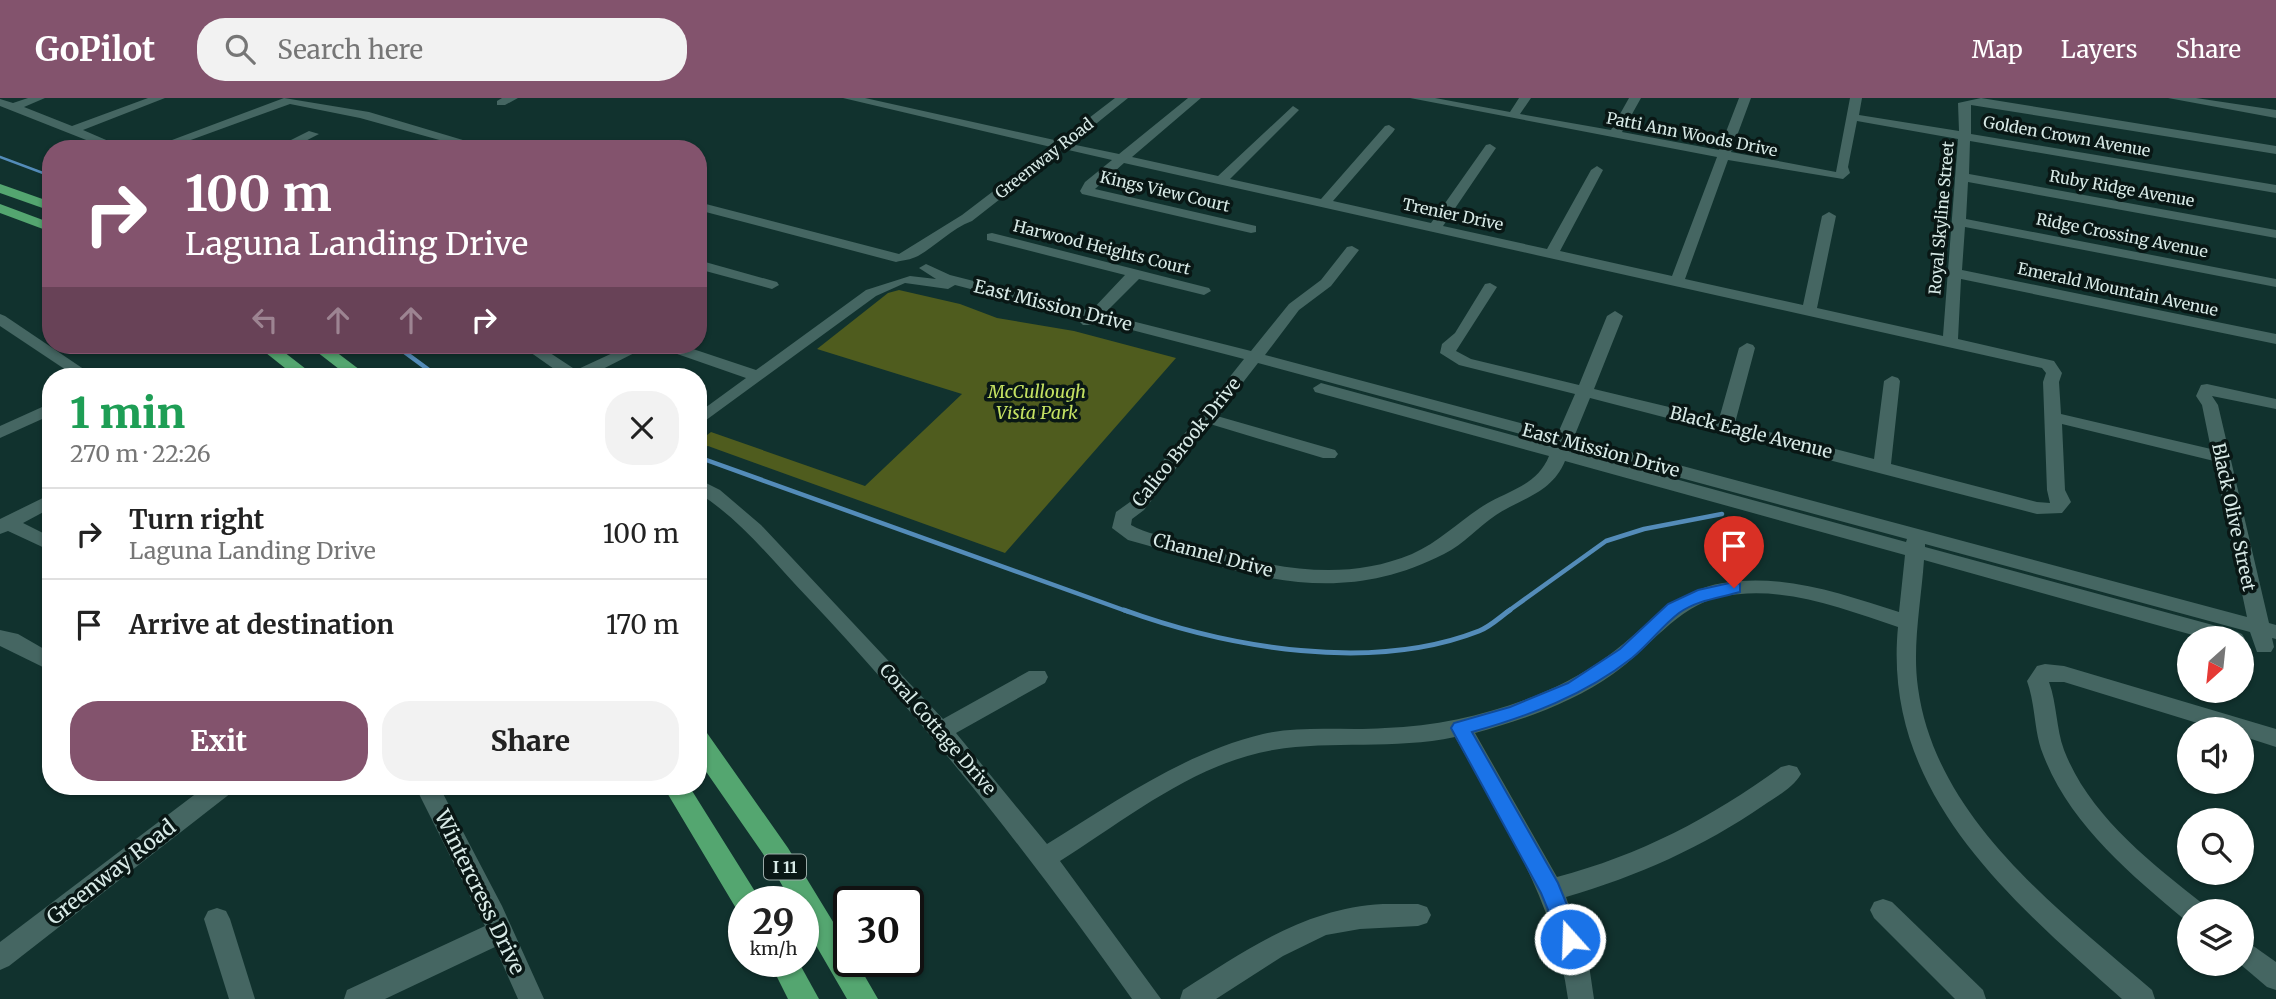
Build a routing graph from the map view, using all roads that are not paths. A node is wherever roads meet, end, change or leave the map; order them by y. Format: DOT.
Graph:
graph roads {
  1 [pos="40,98"];
  2 [pos="159,98"];
  3 [pos="264,98"];
  4 [pos="301,98"];
  5 [pos="849,98"];
  6 [pos="1122,98"];
  7 [pos="1195,98"];
  8 [pos="1416,98"];
  9 [pos="1525,98"];
  10 [pos="1635,98"];
  11 [pos="1745,98"];
  12 [pos="1856,98"];
  13 [pos="2174,98"];
  14 [pos="0,102"];
  15 [pos="279,102"];
  16 [pos="13,107"];
  17 [pos="1293,110"];
  18 [pos="2276,114"];
  19 [pos="369,116"];
  20 [pos="1513,116"];
  21 [pos="1852,117"];
  22 [pos="1389,129"];
  23 [pos="71,130"];
  24 [pos="313,134"];
  25 [pos="1615,135"];
  26 [pos="1965,136"];
  27 [pos="97,140"];
  28 [pos="178,140"];
  29 [pos="299,140"];
  30 [pos="416,140"];
  31 [pos="455,140"];
  32 [pos="1061,145"];
  33 [pos="1490,148"];
  34 [pos="2276,150"];
  35 [pos="1723,156"];
  36 [pos="1124,158"];
  37 [pos="1597,170"];
  38 [pos="1963,177"];
  39 [pos="1221,180"];
  40 [pos="0,188"];
  41 [pos="2276,190"];
  42 [pos="1325,203"];
  43 [pos="42,204"];
  44 [pos="0,208"];
  45 [pos="707,213"];
  46 [pos="1829,216"];
  47 [pos="962,219"];
  48 [pos="1961,222"];
  49 [pos="42,224"];
  50 [pos="1435,228"];
  51 [pos="1251,229"];
  52 [pos="2276,234"];
  53 [pos="992,237"];
  54 [pos="1352,250"];
  55 [pos="1552,253"];
  56 [pos="900,257"];
  57 [pos="878,265"];
  58 [pos="926,266"];
  59 [pos="707,267"];
  60 [pos="1954,273"];
  61 [pos="1136,274"];
  62 [pos="905,281"];
  63 [pos="1677,281"];
  64 [pos="2276,283"];
  65 [pos="772,285"];
  66 [pos="1490,287"];
  67 [pos="1204,291"];
  68 [pos="1809,310"];
  69 [pos="1615,316"];
  70 [pos="0,319"];
  71 [pos="1091,319"];
  72 [pos="818,330"];
  73 [pos="2276,339"];
  74 [pos="1950,342"];
  75 [pos="42,347"];
  76 [pos="1747,348"];
  77 [pos="53,354"];
  78 [pos="276,354"];
  79 [pos="328,354"];
  80 [pos="542,354"];
  81 [pos="623,354"];
  82 [pos="692,354"];
  83 [pos="1251,362"];
  84 [pos="74,368"];
  85 [pos="295,368"];
  86 [pos="348,368"];
  87 [pos="563,368"];
  88 [pos="592,368"];
  89 [pos="757,376"];
  90 [pos="1892,381"];
  91 [pos="1583,389"];
  92 [pos="2276,404"];
  93 [pos="42,412"];
  94 [pos="707,414"];
  95 [pos="2053,417"];
  96 [pos="1207,418"];
  97 [pos="1726,426"];
  98 [pos="0,433"];
  99 [pos="1561,447"];
  100 [pos="1329,454"];
  101 [pos="2221,457"];
  102 [pos="1882,466"];
  103 [pos="707,490"];
  104 [pos="42,505"];
  105 [pos="4,526"];
  106 [pos="1121,528"];
  107 [pos="42,541"];
  108 [pos="1916,543"];
  109 [pos="1910,623"];
  110 [pos="2192,626"];
  111 [pos="0,638"];
  112 [pos="2263,639"];
  113 [pos="42,658"];
  114 [pos="1037,677"];
  115 [pos="1461,728"];
  116 [pos="941,731"];
  117 [pos="2276,738"];
  118 [pos="707,753"];
  119 [pos="1789,774"];
  120 [pos="204,795"];
  121 [pos="432,795"];
  122 [pos="682,795"];
  123 [pos="1045,858"];
  124 [pos="738,886"];
  125 [pos="1551,890"];
  126 [pos="2179,899"];
  127 [pos="1883,910"];
  128 [pos="1418,915"];
  129 [pos="217,919"];
  130 [pos="501,931"];
  131 [pos="0,958"];
  132 [pos="2254,960"];
  133 [pos="792,977"];
  134 [pos="2276,978"];
  135 [pos="242,999"];
  136 [pos="358,999"];
  137 [pos="531,999"];
  138 [pos="804,999"];
  139 [pos="863,999"];
  140 [pos="1148,999"];
  141 [pos="1193,999"];
  142 [pos="1581,999"];
  143 [pos="1973,999"];
  144 [pos="2142,999"];
  1 -- 16 [label="street"];
  2 -- 23 [label="street"];
  3 -- 15 [label="street"];
  4 -- 19 [label="street"];
  5 -- 32 [label="street, Trenier Drive"];
  6 -- 32 [label="street, Greenway Road"];
  7 -- 36 [label="street, Kings View Court"];
  8 -- 20 [label="street, Patti Ann Woods Drive"];
  9 -- 20 [label="street"];
  10 -- 25 [label="street"];
  11 -- 35 [label="street"];
  12 -- 21 [label="street"];
  13 -- 18 [label="street"];
  14 -- 16 [label="street"];
  15 -- 19 [label="street"];
  15 -- 28 [label="street"];
  15 -- 30 [label="street"];
  16 -- 23 [label="street"];
  17 -- 39 [label="street"];
  19 -- 31 [label="street"];
  20 -- 25 [label="street, Patti Ann Woods Drive"];
  21 -- 26 [label="street, Golden Crown Avenue"];
  21 -- 35 [label="street, Patti Ann Woods Drive"];
  22 -- 42 [label="street"];
  23 -- 27 [label="street"];
  24 -- 29 [label="street"];
  25 -- 35 [label="street, Patti Ann Woods Drive"];
  26 -- 34 [label="street, Royal Skyline Street"];
  26 -- 38 [label="street, Royal Skyline Street"];
  26 -- 41 [label="street, Golden Crown Avenue"];
  32 -- 36 [label="street, Trenier Drive"];
  32 -- 47 [label="street, Greenway Road"];
  33 -- 50 [label="street"];
  35 -- 63 [label="street"];
  36 -- 39 [label="street, Trenier Drive"];
  36 -- 51 [label="street, Kings View Court"];
  37 -- 55 [label="street"];
  38 -- 48 [label="street, Royal Skyline Street"];
  38 -- 52 [label="street, Ruby Ridge Avenue"];
  39 -- 42 [label="street, Trenier Drive"];
  40 -- 43 [label="highway"];
  42 -- 50 [label="street, Trenier Drive"];
  44 -- 49 [label="highway"];
  45 -- 57 [label="street"];
  46 -- 68 [label="street"];
  47 -- 56 [label="street, Greenway Road"];
  47 -- 57 [label="street"];
  47 -- 58 [label="street, Greenway Road"];
  48 -- 60 [label="street, Royal Skyline Street"];
  48 -- 64 [label="street, Ridge Crossing Avenue"];
  50 -- 55 [label="street, Trenier Drive"];
  53 -- 61 [label="street, Harwood Heights Court"];
  54 -- 83 [label="street"];
  55 -- 63 [label="street, Trenier Drive"];
  56 -- 57 [label="street, Greenway Road"];
  56 -- 58 [label="street, East Mission Drive"];
  57 -- 62 [label="street, East Mission Drive"];
  57 -- 72 [label="street"];
  58 -- 62 [label="street, Greenway Road"];
  58 -- 71 [label="street, East Mission Drive"];
  59 -- 65 [label="street"];
  60 -- 73 [label="street, Emerald Mountain Avenue"];
  60 -- 74 [label="street, Royal Skyline Street"];
  61 -- 67 [label="street, Harwood Heights Court"];
  61 -- 71 [label="street"];
  62 -- 71 [label="street, East Mission Drive"];
  62 -- 72 [label="street"];
  63 -- 68 [label="street, Trenier Drive"];
  66 -- 91 [label="street, Black Eagle Avenue"];
  68 -- 74 [label="street, Trenier Drive"];
  69 -- 91 [label="street, Channel Drive"];
  70 -- 75 [label="street"];
  71 -- 83 [label="street, East Mission Drive"];
  72 -- 89 [label="street"];
  74 -- 95 [label="street, Trenier Drive"];
  76 -- 97 [label="street"];
  77 -- 84 [label="street"];
  78 -- 85 [label="highway"];
  79 -- 86 [label="highway"];
  80 -- 87 [label="street"];
  81 -- 88 [label="street"];
  82 -- 89 [label="street"];
  83 -- 96 [label="street, Calico Brook Drive"];
  83 -- 99 [label="street, East Mission Drive"];
  89 -- 94 [label="street"];
  90 -- 102 [label="street"];
  91 -- 97 [label="street, Black Eagle Avenue"];
  91 -- 99 [label="street, Channel Drive"];
  92 -- 101 [label="street, Black Olive Street"];
  93 -- 98 [label="street"];
  95 -- 101 [label="street"];
  95 -- 102 [label="street, Black Eagle Avenue"];
  96 -- 100 [label="street"];
  96 -- 106 [label="street, Calico Brook Drive"];
  97 -- 102 [label="street, Black Eagle Avenue"];
  99 -- 106 [label="street, Channel Drive"];
  99 -- 108 [label="street, East Mission Drive"];
  101 -- 112 [label="street, Black Olive Street"];
  103 -- 116 [label="street, Coral Cottage Drive"];
  104 -- 105 [label="street"];
  105 -- 107 [label="street"];
  108 -- 109 [label="street"];
  108 -- 110 [label="street, East Mission Drive"];
  108 -- 112 [label="street, East Mission Drive"];
  109 -- 115 [label="street"];
  109 -- 144 [label="street"];
  111 -- 113 [label="street"];
  114 -- 116 [label="street"];
  115 -- 123 [label="street"];
  115 -- 125 [label="street"];
  116 -- 123 [label="street, Coral Cottage Drive"];
  117 -- 126 [label="street"];
  118 -- 139 [label="highway, I 11"];
  119 -- 125 [label="street"];
  120 -- 131 [label="street, Greenway Road"];
  121 -- 130 [label="street, Wintercress Drive"];
  122 -- 124 [label="highway, I 11"];
  123 -- 140 [label="street, Coral Cottage Drive"];
  125 -- 142 [label="street"];
  127 -- 143 [label="street"];
  128 -- 141 [label="street"];
  129 -- 135 [label="street"];
  130 -- 136 [label="street"];
  130 -- 137 [label="street, Wintercress Drive"];
  132 -- 134 [label="street"];
  133 -- 138 [label="highway"];
}
